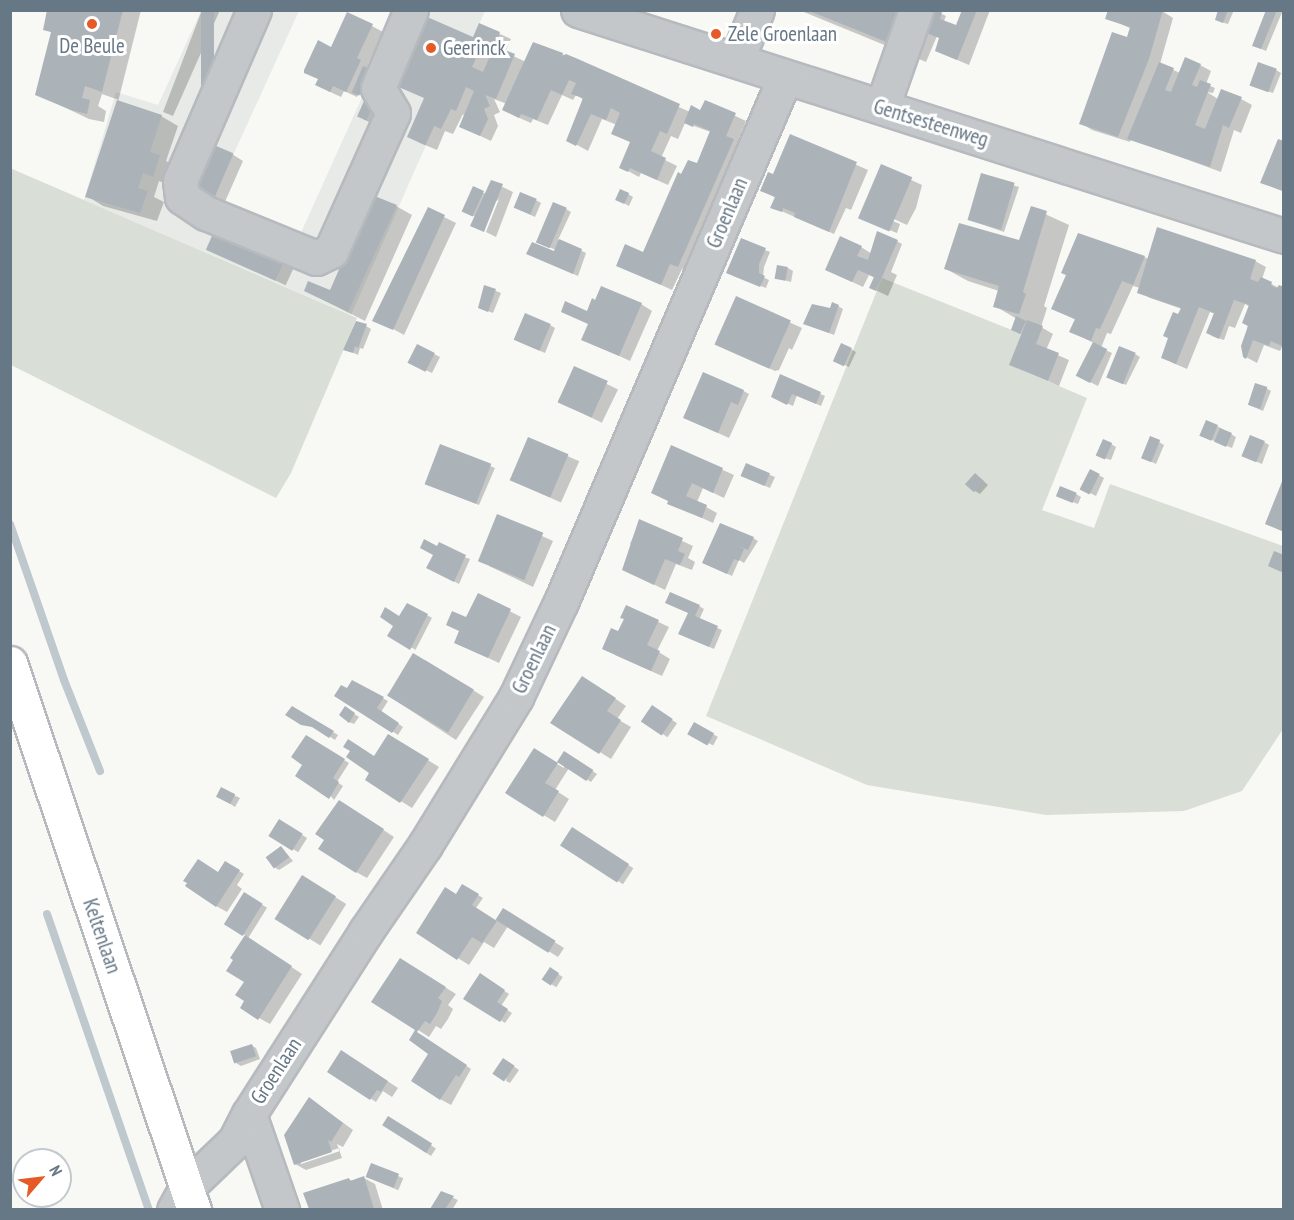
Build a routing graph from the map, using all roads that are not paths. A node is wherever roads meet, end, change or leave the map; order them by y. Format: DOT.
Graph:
graph roads {
  1 [pos="254,10"];
  2 [pos="411,10"];
  3 [pos="578,10"];
  4 [pos="757,10"];
  5 [pos="916,10"];
  6 [pos="737,59"];
  7 [pos="785,77"];
  8 [pos="882,107"];
  9 [pos="1284,236"];
  10 [pos="10,663"];
  11 [pos="249,1114"];
  12 [pos="185,1202"];
  13 [pos="282,1209"];
  1 -- 2 [label="street"];
  3 -- 6 [label="street, Gentsesteenweg"];
  4 -- 6 [label="street"];
  5 -- 8 [label="street"];
  6 -- 7 [label="street, Gentsesteenweg"];
  7 -- 8 [label="street, Gentsesteenweg"];
  7 -- 11 [label="street, Groenlaan"];
  8 -- 9 [label="street, Gentsesteenweg"];
  10 -- 12 [label="main road, Keltenlaan"];
  11 -- 12 [label="street, Groenlaan"];
  11 -- 13 [label="street"];
}
